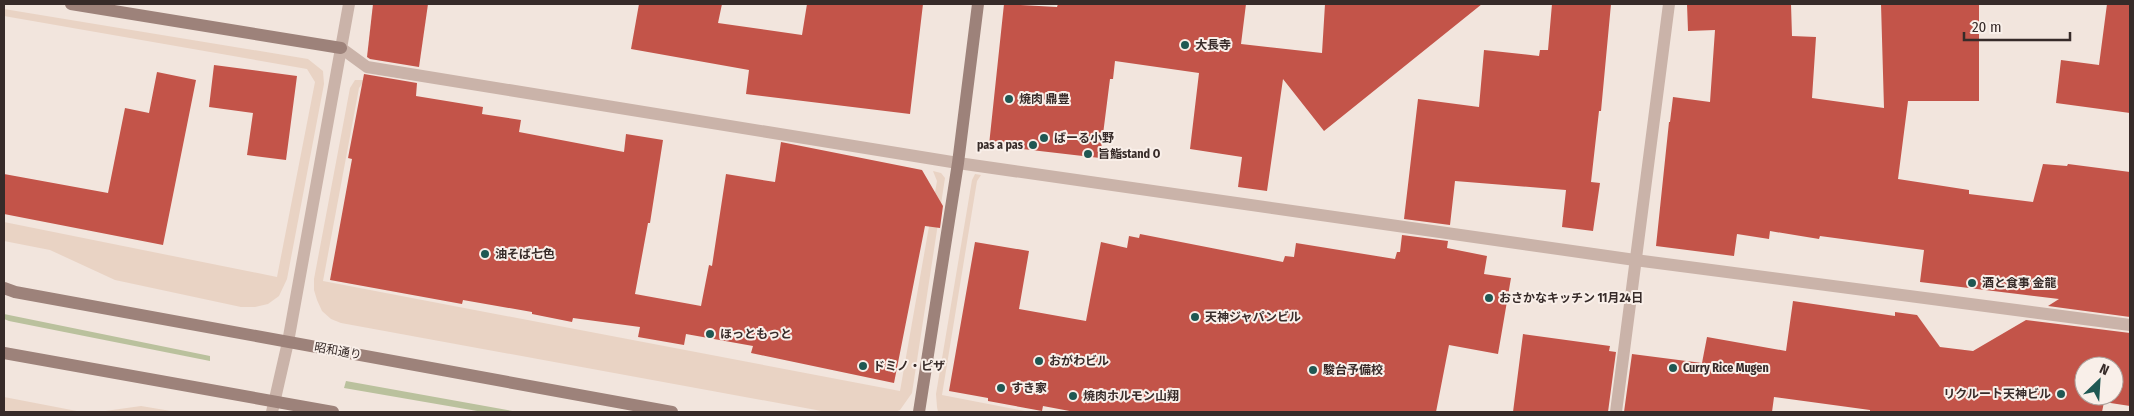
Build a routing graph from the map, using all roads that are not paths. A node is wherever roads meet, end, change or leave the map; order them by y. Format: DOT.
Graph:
graph roads {
  1 [pos="70,4"];
  2 [pos="349,4"];
  3 [pos="978,4"];
  4 [pos="1669,4"];
  5 [pos="341,48"];
  6 [pos="958,163"];
  7 [pos="1635,260"];
  8 [pos="4,288"];
  9 [pos="2130,325"];
  10 [pos="288,342"];
  11 [pos="4,354"];
  12 [pos="273,407"];
  13 [pos="333,412"];
  14 [pos="672,412"];
  15 [pos="919,412"];
  16 [pos="1616,412"];
  1 -- 5 [label="street"];
  2 -- 5 [label="street"];
  3 -- 6 [label="street"];
  4 -- 7 [label="street"];
  5 -- 6 [label="street"];
  5 -- 10 [label="street"];
  6 -- 7 [label="street"];
  6 -- 15 [label="street"];
  7 -- 9 [label="street"];
  7 -- 16 [label="street"];
  8 -- 10 [label="street, 昭和通り"];
  10 -- 12 [label="street"];
  10 -- 14 [label="street, 昭和通り"];
  11 -- 12 [label="street"];
  12 -- 13 [label="street"];
}
